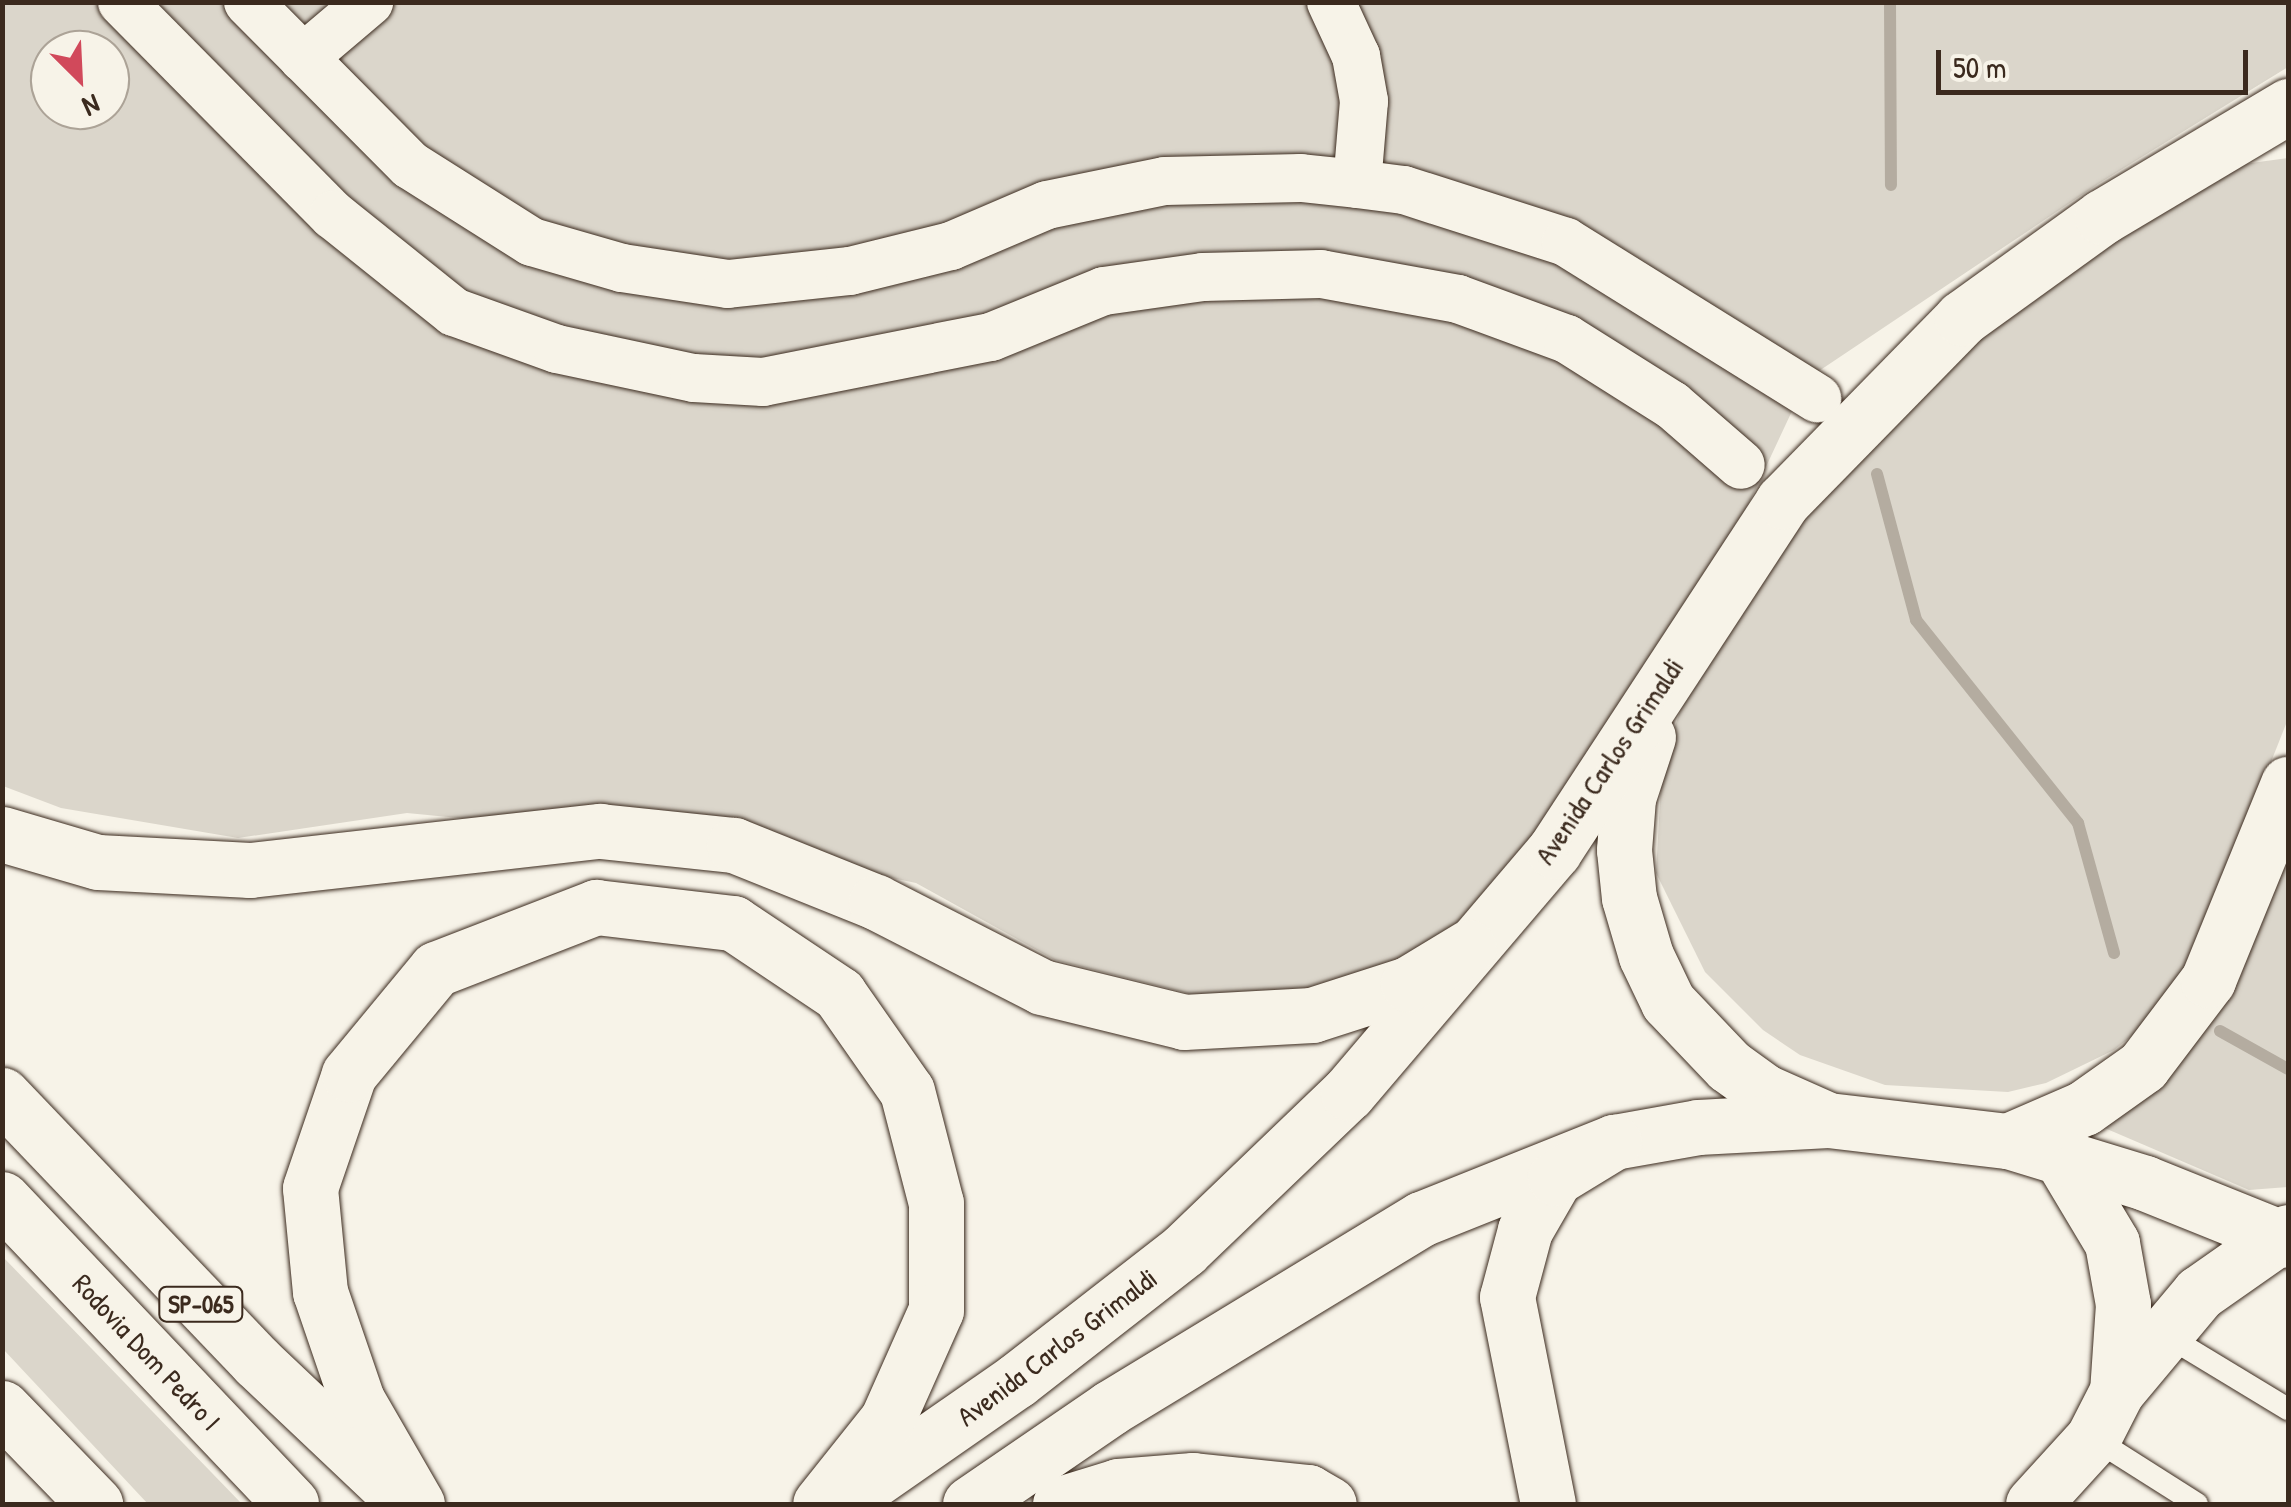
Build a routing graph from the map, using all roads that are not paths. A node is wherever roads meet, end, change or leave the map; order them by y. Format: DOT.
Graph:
graph roads {
  1 [pos="122,2"];
  2 [pos="248,2"];
  3 [pos="369,2"];
  4 [pos="1331,2"];
  5 [pos="304,58"];
  6 [pos="2288,106"];
  7 [pos="2262,140"];
  8 [pos="1357,184"];
  9 [pos="1817,398"];
  10 [pos="1740,466"];
  11 [pos="1672,668"];
  12 [pos="2288,784"];
  13 [pos="2,834"];
  14 [pos="1469,947"];
  15 [pos="2,1096"];
  16 [pos="1828,1120"];
  17 [pos="2008,1141"];
  18 [pos="1614,1142"];
  19 [pos="2060,1156"];
  20 [pos="2,1198"];
  21 [pos="2286,1236"];
  22 [pos="2164,1334"];
  23 [pos="2118,1390"];
  24 [pos="2,1408"];
  25 [pos="2288,1409"];
  26 [pos="2093,1438"];
  27 [pos="95,1504"];
  28 [pos="291,1504"];
  29 [pos="408,1504"];
  30 [pos="417,1504"];
  31 [pos="820,1504"];
  32 [pos="839,1504"];
  33 [pos="970,1504"];
  34 [pos="1060,1504"];
  35 [pos="1329,1504"];
  36 [pos="1548,1504"];
  37 [pos="2034,1504"];
  38 [pos="2197,1504"];
  1 -- 10 [label="street"];
  2 -- 5 [label="street"];
  3 -- 5 [label="street"];
  4 -- 8 [label="street"];
  5 -- 8 [label="street"];
  6 -- 7 [label="main road, Avenida Carlos Grimaldi"];
  7 -- 11 [label="main road, Avenida Carlos Grimaldi"];
  8 -- 9 [label="street"];
  11 -- 14 [label="main road, Avenida Carlos Grimaldi"];
  11 -- 16 [label="main road"];
  12 -- 17 [label="main road"];
  13 -- 14 [label="main road"];
  14 -- 32 [label="main road, Avenida Carlos Grimaldi"];
  15 -- 29 [label="main road, SP-065"];
  16 -- 17 [label="main road"];
  16 -- 18 [label="main road"];
  17 -- 19 [label="main road"];
  18 -- 33 [label="main road"];
  18 -- 36 [label="main road"];
  19 -- 21 [label="main road"];
  19 -- 23 [label="main road"];
  20 -- 28 [label="main road, Rodovia Dom Pedro I / SP-065"];
  21 -- 22 [label="main road"];
  22 -- 23 [label="main road"];
  22 -- 25 [label="lane"];
  23 -- 26 [label="main road"];
  24 -- 27 [label="main road"];
  26 -- 37 [label="main road"];
  26 -- 38 [label="lane"];
  30 -- 31 [label="main road"];
  34 -- 35 [label="main road"];
}
